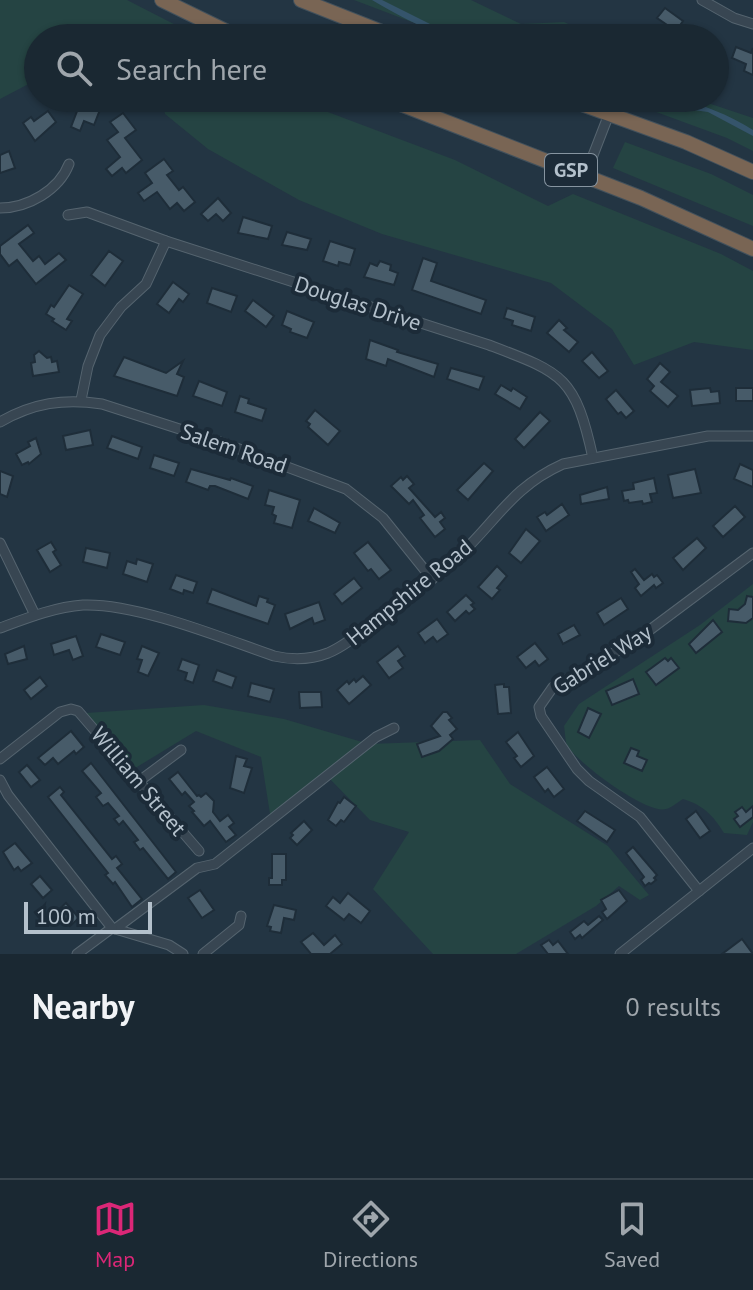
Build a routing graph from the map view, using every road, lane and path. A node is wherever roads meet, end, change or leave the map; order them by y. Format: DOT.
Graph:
graph roads {
  1 [pos="162,0"];
  2 [pos="301,0"];
  3 [pos="702,0"];
  4 [pos="211,24"];
  5 [pos="362,24"];
  6 [pos="753,24"];
  7 [pos="421,112"];
  8 [pos="604,112"];
  9 [pos="609,114"];
  10 [pos="69,164"];
  11 [pos="753,172"];
  12 [pos="585,176"];
  13 [pos="0,208"];
  14 [pos="68,215"];
  15 [pos="166,241"];
  16 [pos="753,249"];
  17 [pos="81,400"];
  18 [pos="0,422"];
  19 [pos="753,436"];
  20 [pos="593,458"];
  21 [pos="0,543"];
  22 [pos="753,553"];
  23 [pos="432,579"];
  24 [pos="35,615"];
  25 [pos="0,628"];
  26 [pos="394,728"];
  27 [pos="181,750"];
  28 [pos="0,759"];
  29 [pos="0,780"];
  30 [pos="138,782"];
  31 [pos="753,848"];
  32 [pos="199,851"];
  33 [pos="699,891"];
  34 [pos="241,916"];
  35 [pos="114,928"];
  36 [pos="77,954"];
  37 [pos="183,954"];
  38 [pos="203,954"];
  39 [pos="620,954"];
  1 -- 4 [label="highway"];
  2 -- 5 [label="highway"];
  3 -- 6 [label="street"];
  7 -- 12 [label="highway, GSP"];
  8 -- 9 [label="highway"];
  9 -- 11 [label="highway"];
  9 -- 12 [label="street"];
  10 -- 13 [label="street"];
  12 -- 16 [label="highway, GSP"];
  14 -- 15 [label="street, Douglas Drive"];
  15 -- 17 [label="street"];
  15 -- 20 [label="street, Douglas Drive"];
  17 -- 18 [label="street, Salem Road"];
  17 -- 23 [label="street, Salem Road"];
  19 -- 20 [label="street, Hampshire Road"];
  20 -- 23 [label="street, Hampshire Road"];
  21 -- 24 [label="street"];
  22 -- 33 [label="street, Gabriel Way"];
  23 -- 24 [label="street, Hampshire Road"];
  24 -- 25 [label="street, Hampshire Road"];
  26 -- 35 [label="street"];
  27 -- 30 [label="street"];
  28 -- 30 [label="street, William Street"];
  29 -- 35 [label="street"];
  30 -- 32 [label="street, William Street"];
  31 -- 33 [label="street"];
  33 -- 39 [label="street"];
  34 -- 38 [label="street"];
  35 -- 36 [label="street"];
  35 -- 37 [label="street"];
}
